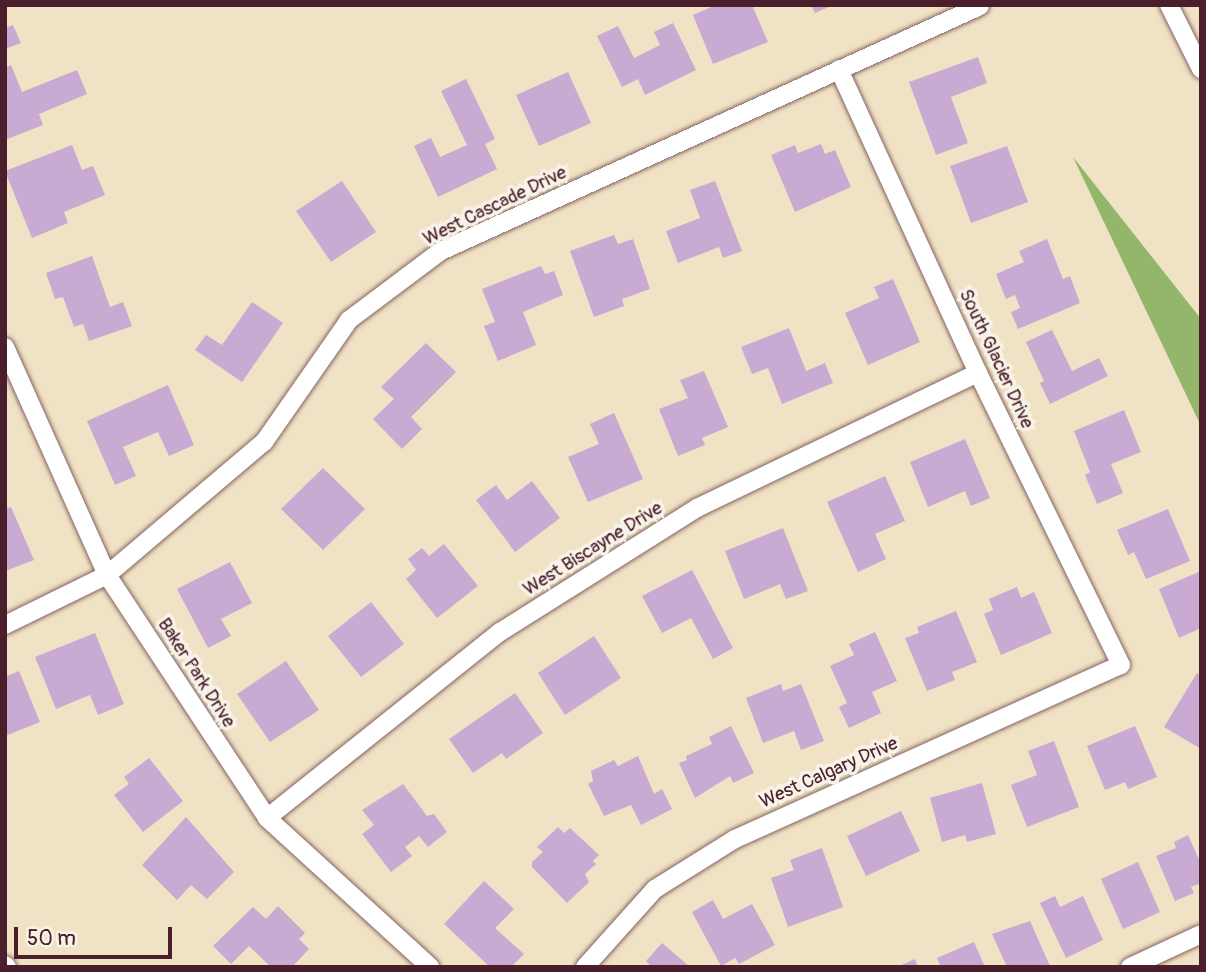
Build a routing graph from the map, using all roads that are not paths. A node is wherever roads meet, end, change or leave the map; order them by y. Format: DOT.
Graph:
graph roads {
  1 [pos="1169,5"];
  2 [pos="981,6"];
  3 [pos="839,69"];
  4 [pos="1201,69"];
  5 [pos="5,347"];
  6 [pos="978,373"];
  7 [pos="107,575"];
  8 [pos="5,625"];
  9 [pos="1121,665"];
  10 [pos="267,818"];
  11 [pos="1201,934"];
  12 [pos="430,967"];
  13 [pos="585,967"];
  14 [pos="1130,967"];
  1 -- 4 [label="street"];
  2 -- 3 [label="street, West Cascade Drive"];
  3 -- 6 [label="street, South Glacier Drive"];
  3 -- 7 [label="street, West Cascade Drive"];
  5 -- 7 [label="street, Baker Park Drive"];
  6 -- 9 [label="street, South Glacier Drive"];
  6 -- 10 [label="street, West Biscayne Drive"];
  7 -- 8 [label="street, West Cascade Drive"];
  7 -- 10 [label="street, Baker Park Drive"];
  9 -- 13 [label="street, West Calgary Drive"];
  10 -- 12 [label="street, Baker Park Drive"];
  11 -- 14 [label="street"];
}
